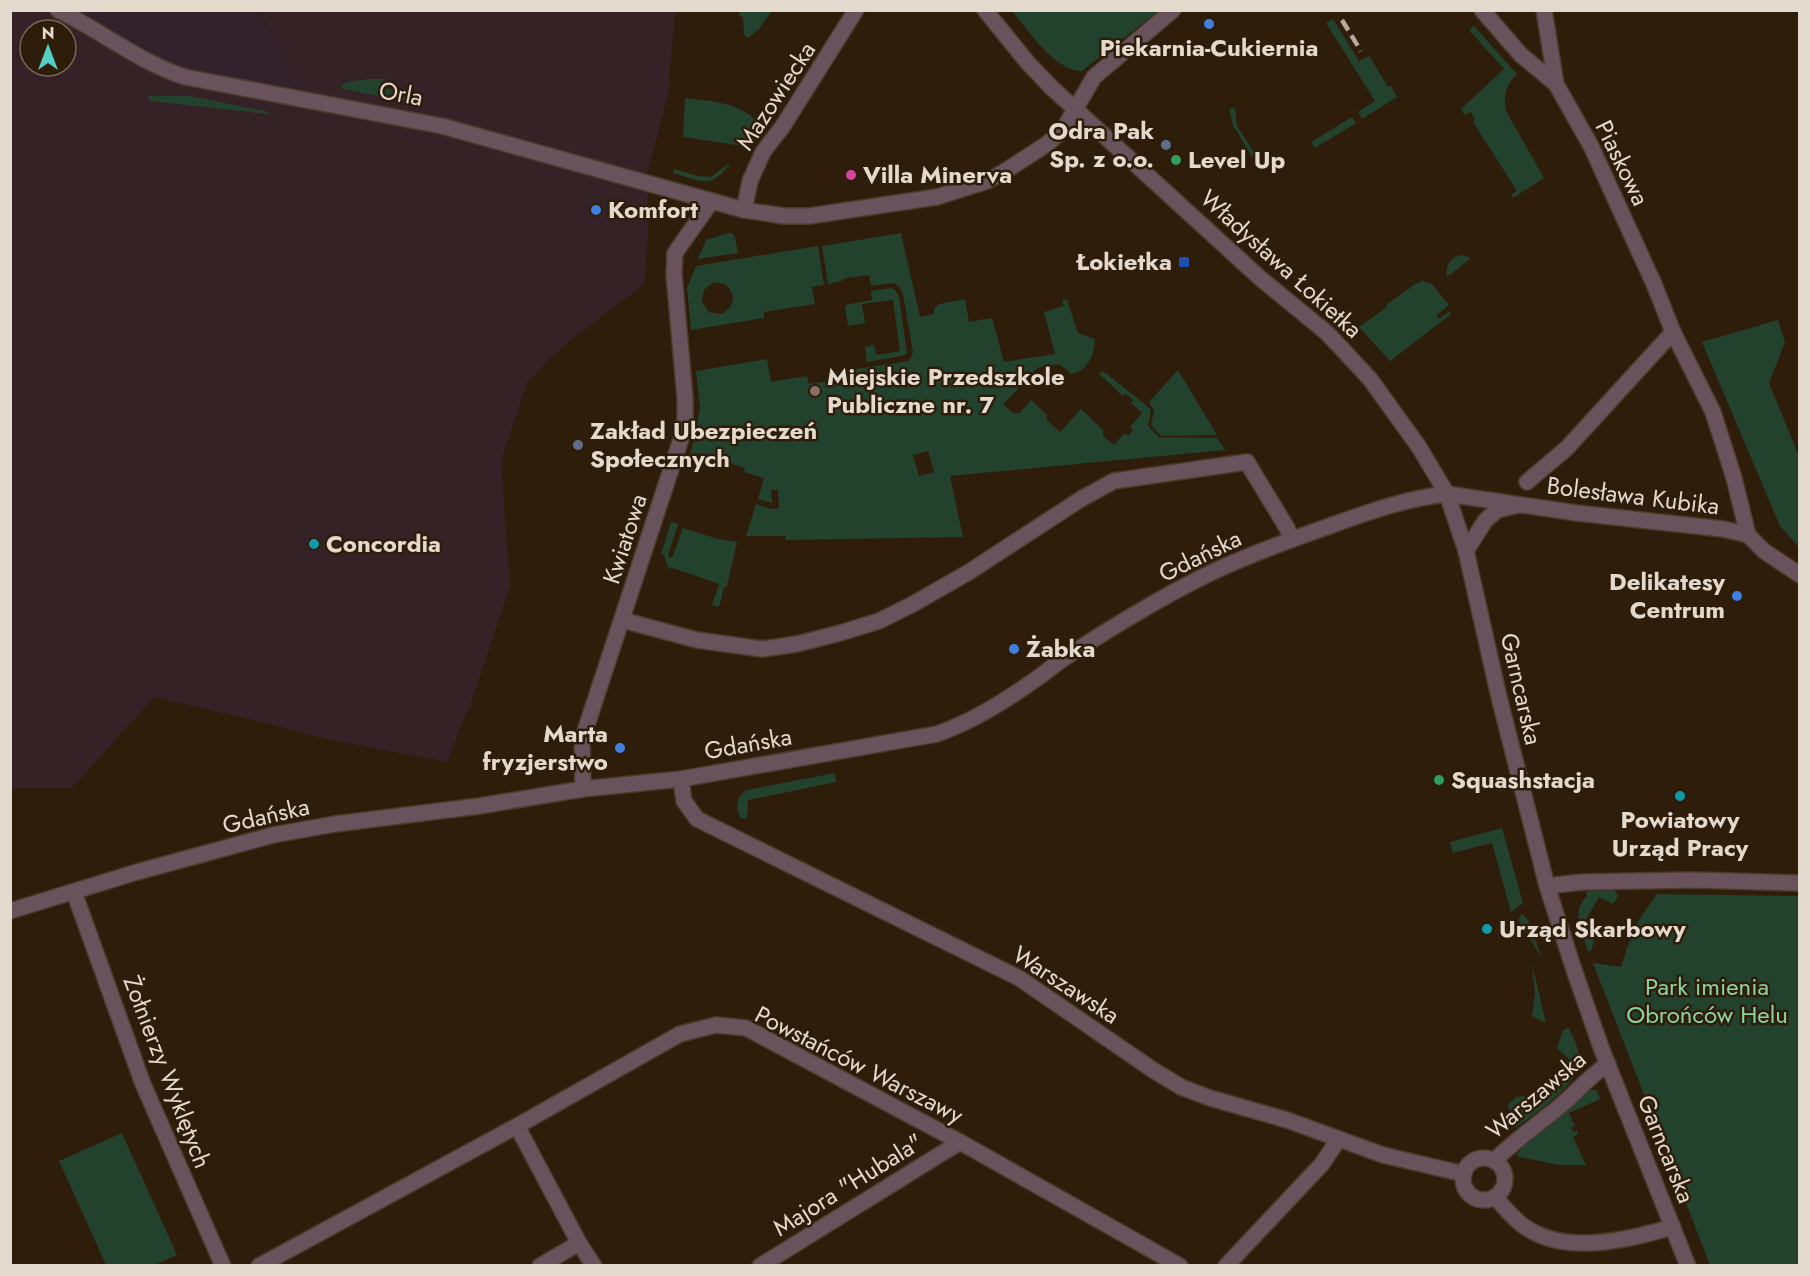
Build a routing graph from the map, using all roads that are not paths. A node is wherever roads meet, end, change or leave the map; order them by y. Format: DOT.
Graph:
graph roads {
  1 [pos="58,10"];
  2 [pos="856,10"];
  3 [pos="985,10"];
  4 [pos="1173,10"];
  5 [pos="1482,10"];
  6 [pos="1544,10"];
  7 [pos="1556,84"];
  8 [pos="1076,110"];
  9 [pos="711,202"];
  10 [pos="744,210"];
  11 [pos="1673,332"];
  12 [pos="1527,482"];
  13 [pos="1447,494"];
  14 [pos="1519,505"];
  15 [pos="1748,536"];
  16 [pos="1291,539"];
  17 [pos="1466,551"];
  18 [pos="1800,575"];
  19 [pos="622,620"];
  20 [pos="681,778"];
  21 [pos="584,789"];
  22 [pos="1800,883"];
  23 [pos="1547,886"];
  24 [pos="74,892"];
  25 [pos="10,911"];
  26 [pos="1608,1064"];
  27 [pos="517,1126"];
  28 [pos="1338,1140"];
  29 [pos="960,1142"];
  30 [pos="1494,1161"];
  31 [pos="1464,1174"];
  32 [pos="1495,1197"];
  33 [pos="1673,1227"];
  34 [pos="579,1243"];
  35 [pos="223,1266"];
  36 [pos="259,1266"];
  37 [pos="540,1266"];
  38 [pos="594,1266"];
  39 [pos="760,1266"];
  40 [pos="1180,1266"];
  41 [pos="1226,1266"];
  42 [pos="1688,1266"];
  1 -- 9 [label="street, Orla"];
  2 -- 10 [label="street, Mazowiecka"];
  3 -- 8 [label="street, Władysława Łokietka"];
  4 -- 8 [label="street, Orla"];
  5 -- 7 [label="street"];
  6 -- 7 [label="street, Piaskowa"];
  7 -- 11 [label="street, Piaskowa"];
  8 -- 10 [label="street, Orla"];
  8 -- 13 [label="street, Władysława Łokietka"];
  9 -- 10 [label="street, Orla"];
  9 -- 19 [label="street, Kwiatowa"];
  11 -- 12 [label="street"];
  11 -- 15 [label="street, Piaskowa"];
  13 -- 14 [label="street, Bolesława Kubika"];
  13 -- 16 [label="street, Gdańska"];
  13 -- 17 [label="street, Garncarska"];
  14 -- 15 [label="street, Bolesława Kubika"];
  14 -- 17 [label="street"];
  15 -- 18 [label="street, Bolesława Kubika"];
  16 -- 19 [label="street"];
  16 -- 20 [label="street, Gdańska"];
  17 -- 23 [label="street, Garncarska"];
  19 -- 21 [label="street, Kwiatowa"];
  20 -- 21 [label="street, Gdańska"];
  20 -- 28 [label="street, Warszawska"];
  21 -- 24 [label="street, Gdańska"];
  22 -- 23 [label="street"];
  23 -- 26 [label="street, Garncarska"];
  24 -- 25 [label="street, Gdańska"];
  24 -- 35 [label="street, Żołnierzy Wyklętych"];
  26 -- 30 [label="street, Warszawska"];
  26 -- 33 [label="street, Garncarska"];
  27 -- 29 [label="street, Powstańców Warszawy"];
  27 -- 34 [label="street"];
  27 -- 36 [label="street, Powstańców Warszawy"];
  28 -- 31 [label="street, Warszawska"];
  28 -- 41 [label="street"];
  29 -- 39 [label="street, Majora \"Hubala\""];
  29 -- 40 [label="street, Powstańców Warszawy"];
  30 -- 31 [label="street"];
  30 -- 32 [label="street"];
  31 -- 32 [label="street"];
  32 -- 33 [label="street"];
  33 -- 42 [label="street, Garncarska"];
  34 -- 37 [label="street"];
  34 -- 38 [label="street"];
}
